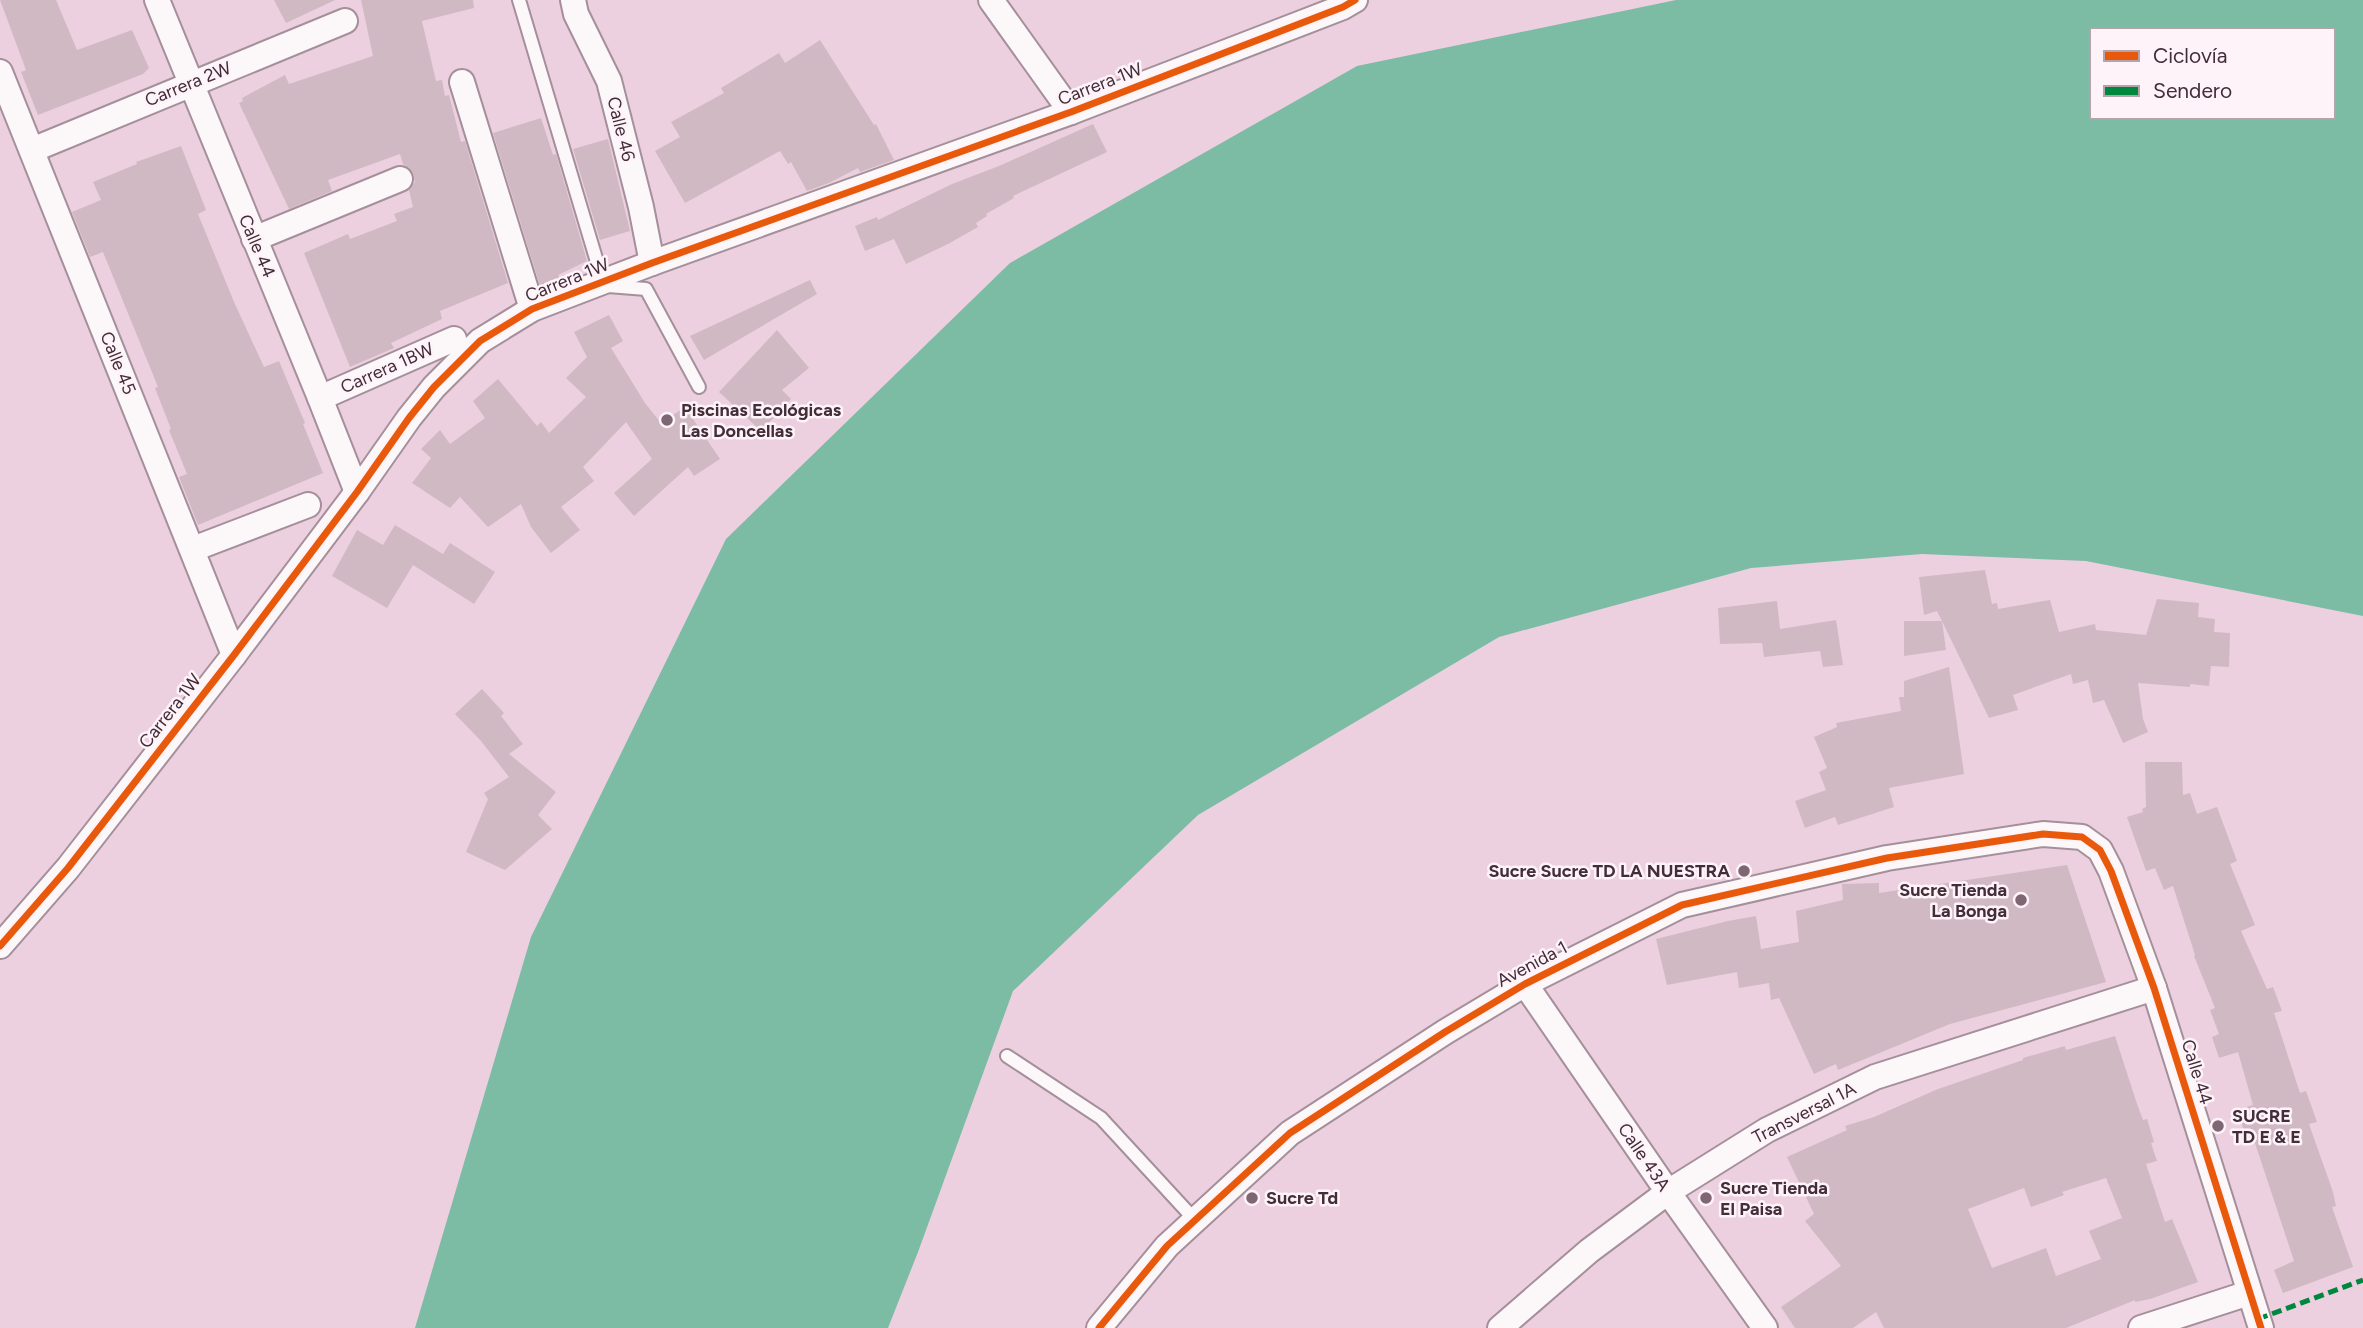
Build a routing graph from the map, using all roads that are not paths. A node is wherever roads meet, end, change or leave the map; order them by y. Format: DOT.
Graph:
graph roads {
  1 [pos="157,0"];
  2 [pos="519,0"];
  3 [pos="573,0"];
  4 [pos="991,0"];
  5 [pos="1355,0"];
  6 [pos="345,21"];
  7 [pos="0,72"];
  8 [pos="462,82"];
  9 [pos="190,83"];
  10 [pos="1071,112"];
  11 [pos="32,150"];
  12 [pos="400,179"];
  13 [pos="254,239"];
  14 [pos="652,263"];
  15 [pos="600,284"];
  16 [pos="532,310"];
  17 [pos="454,339"];
  18 [pos="699,387"];
  19 [pos="320,398"];
  20 [pos="357,492"];
  21 [pos="308,505"];
  22 [pos="194,550"];
  23 [pos="234,655"];
  24 [pos="2082,837"];
  25 [pos="0,946"];
  26 [pos="1525,984"];
  27 [pos="2154,988"];
  28 [pos="1007,1056"];
  29 [pos="1668,1192"];
  30 [pos="1195,1220"];
  31 [pos="2249,1293"];
  32 [pos="1099,1328"];
  33 [pos="1500,1328"];
  34 [pos="1765,1328"];
  35 [pos="2141,1328"];
  36 [pos="2260,1328"];
  1 -- 9 [label="street, Calle 44"];
  2 -- 15 [label="lane"];
  3 -- 14 [label="street, Calle 46"];
  4 -- 10 [label="street"];
  5 -- 10 [label="street, Carrera 1W"];
  6 -- 9 [label="street, Carrera 2W"];
  7 -- 11 [label="street, Calle 45"];
  8 -- 16 [label="street"];
  9 -- 11 [label="street, Carrera 2W"];
  9 -- 13 [label="street, Calle 44"];
  10 -- 14 [label="street, Carrera 1W"];
  11 -- 22 [label="street, Calle 45"];
  12 -- 13 [label="street"];
  13 -- 19 [label="street, Calle 44"];
  14 -- 15 [label="street, Carrera 1W"];
  15 -- 16 [label="street, Carrera 1W"];
  15 -- 18 [label="lane"];
  16 -- 20 [label="street, Carrera 1W"];
  17 -- 19 [label="street, Carrera 1BW"];
  19 -- 20 [label="street, Calle 44"];
  20 -- 23 [label="street, Carrera 1W"];
  21 -- 22 [label="street"];
  22 -- 23 [label="street, Calle 45"];
  23 -- 25 [label="street, Carrera 1W"];
  24 -- 26 [label="street, Avenida 1"];
  24 -- 27 [label="street, Calle 44"];
  26 -- 29 [label="street, Calle 43A"];
  26 -- 30 [label="street, Avenida 1"];
  27 -- 29 [label="street, Transversal 1A"];
  27 -- 31 [label="street, Calle 44"];
  28 -- 30 [label="lane"];
  29 -- 33 [label="street, Transversal 1A"];
  29 -- 34 [label="street, Calle 43A"];
  30 -- 32 [label="street, Avenida 1"];
  31 -- 35 [label="street"];
  31 -- 36 [label="street, Calle 44"];
}
